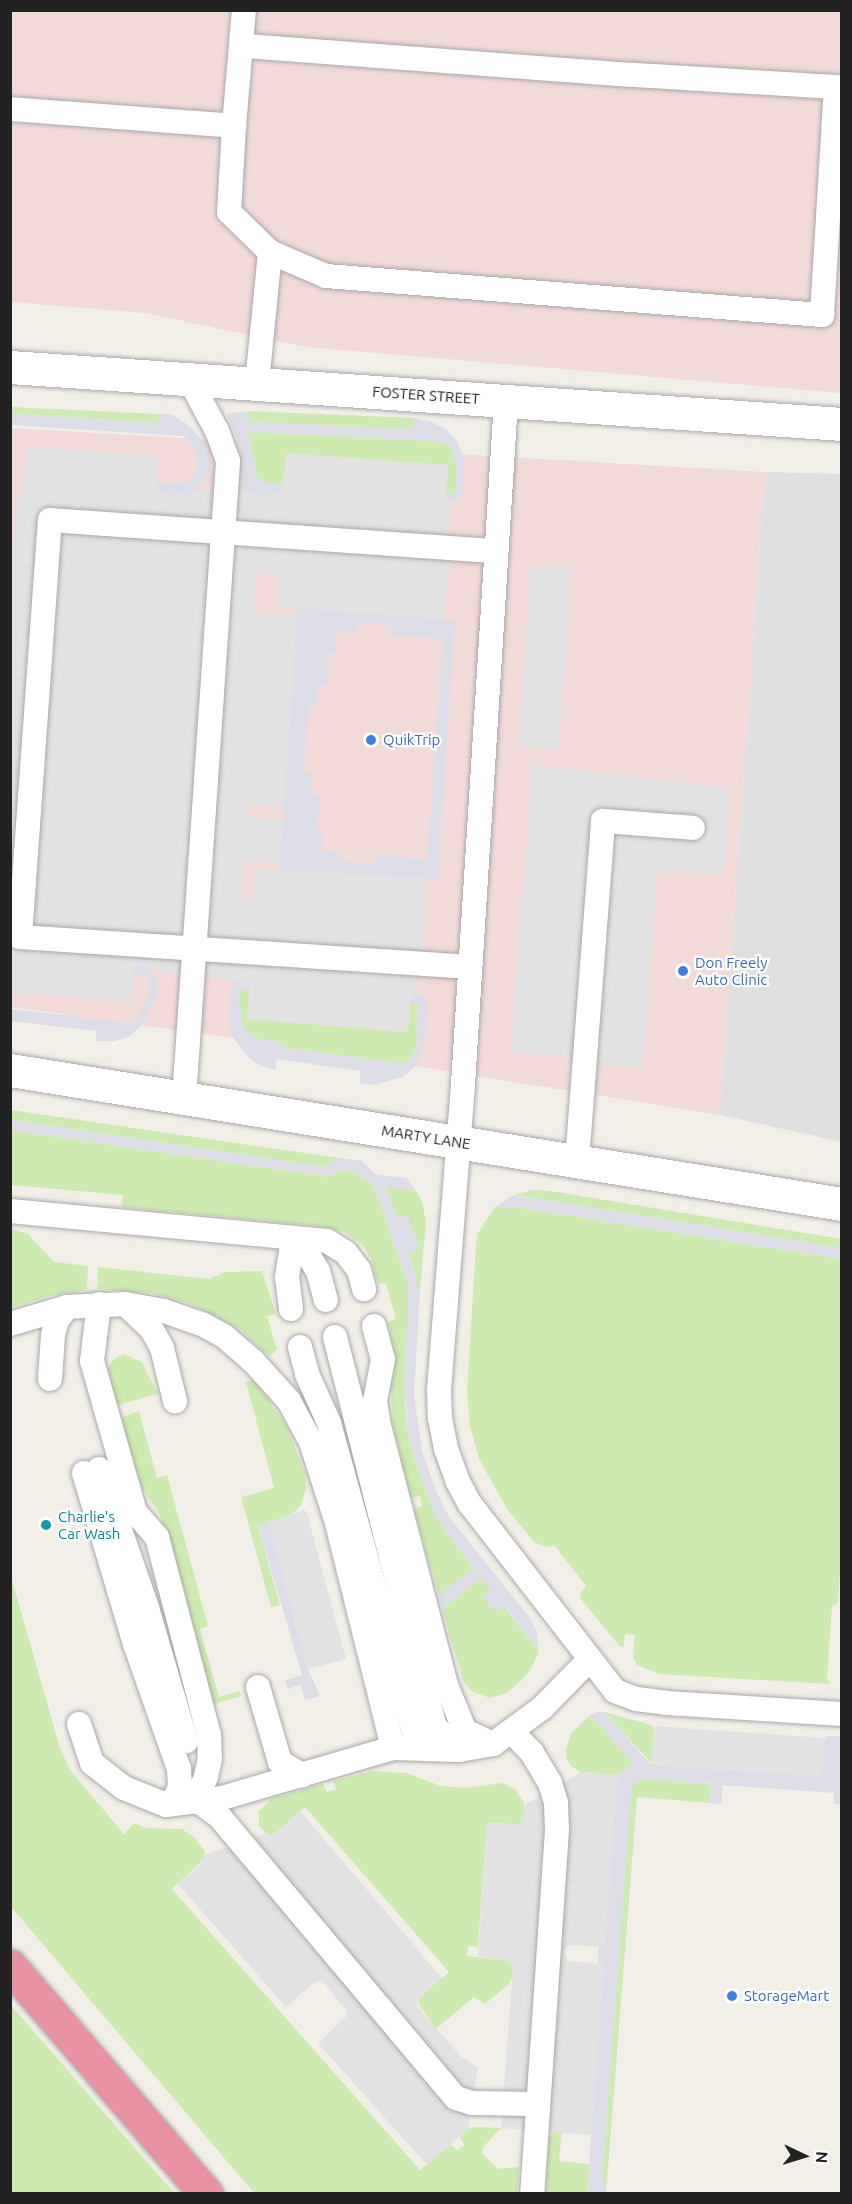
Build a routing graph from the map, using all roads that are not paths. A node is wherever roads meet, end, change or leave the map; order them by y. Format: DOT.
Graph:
graph roads {
  1 [pos="244,10"];
  2 [pos="242,46"];
  3 [pos="839,87"];
  4 [pos="10,109"];
  5 [pos="234,126"];
  6 [pos="270,252"];
  7 [pos="832,316"];
  8 [pos="10,367"];
  9 [pos="189,379"];
  10 [pos="257,383"];
  11 [pos="506,401"];
  12 [pos="842,424"];
  13 [pos="224,533"];
  14 [pos="495,551"];
  15 [pos="693,828"];
  16 [pos="194,948"];
  17 [pos="470,967"];
  18 [pos="10,1070"];
  19 [pos="184,1099"];
  20 [pos="459,1142"];
  21 [pos="577,1161"];
  22 [pos="842,1204"];
  23 [pos="10,1211"];
  24 [pos="292,1238"];
  25 [pos="364,1289"];
  26 [pos="326,1300"];
  27 [pos="125,1304"];
  28 [pos="82,1306"];
  29 [pos="291,1310"];
  30 [pos="10,1324"];
  31 [pos="374,1326"];
  32 [pos="335,1337"];
  33 [pos="300,1347"];
  34 [pos="58,1377"];
  35 [pos="175,1401"];
  36 [pos="91,1471"];
  37 [pos="589,1660"];
  38 [pos="258,1687"];
  39 [pos="842,1714"];
  40 [pos="79,1724"];
  41 [pos="503,1738"];
  42 [pos="393,1748"];
  43 [pos="432,1749"];
  44 [pos="459,1750"];
  45 [pos="302,1775"];
  46 [pos="185,1803"];
  47 [pos="10,1966"];
  48 [pos="536,2104"];
  49 [pos="206,2193"];
  50 [pos="532,2193"];
  1 -- 2 [label="lane"];
  2 -- 3 [label="lane"];
  2 -- 5 [label="lane"];
  3 -- 7 [label="lane"];
  4 -- 5 [label="lane"];
  5 -- 6 [label="lane"];
  6 -- 7 [label="lane"];
  6 -- 10 [label="lane"];
  8 -- 9 [label="street, FOSTER STREET"];
  9 -- 10 [label="street, FOSTER STREET"];
  9 -- 13 [label="lane"];
  10 -- 11 [label="street, FOSTER STREET"];
  11 -- 12 [label="street, FOSTER STREET"];
  11 -- 14 [label="lane"];
  13 -- 14 [label="lane"];
  13 -- 16 [label="lane"];
  13 -- 16 [label="lane"];
  14 -- 17 [label="lane"];
  15 -- 21 [label="lane"];
  16 -- 17 [label="lane"];
  16 -- 19 [label="lane"];
  17 -- 20 [label="lane"];
  18 -- 19 [label="street, MARTY LANE"];
  19 -- 20 [label="street, MARTY LANE"];
  20 -- 21 [label="street, MARTY LANE"];
  20 -- 37 [label="lane"];
  21 -- 22 [label="street, MARTY LANE"];
  23 -- 24 [label="lane"];
  24 -- 25 [label="lane"];
  24 -- 26 [label="lane"];
  24 -- 29 [label="lane"];
  27 -- 28 [label="lane"];
  27 -- 35 [label="lane"];
  27 -- 42 [label="lane"];
  28 -- 30 [label="lane"];
  28 -- 34 [label="lane"];
  28 -- 46 [label="lane"];
  31 -- 41 [label="lane"];
  32 -- 44 [label="lane"];
  33 -- 43 [label="lane"];
  36 -- 46 [label="lane"];
  37 -- 39 [label="lane"];
  37 -- 41 [label="lane"];
  38 -- 45 [label="lane"];
  40 -- 46 [label="lane"];
  41 -- 44 [label="lane"];
  41 -- 48 [label="lane"];
  42 -- 43 [label="lane"];
  42 -- 45 [label="lane"];
  43 -- 44 [label="lane"];
  45 -- 46 [label="lane"];
  46 -- 48 [label="lane"];
  47 -- 49 [label="highway"];
  48 -- 50 [label="lane"];
}
